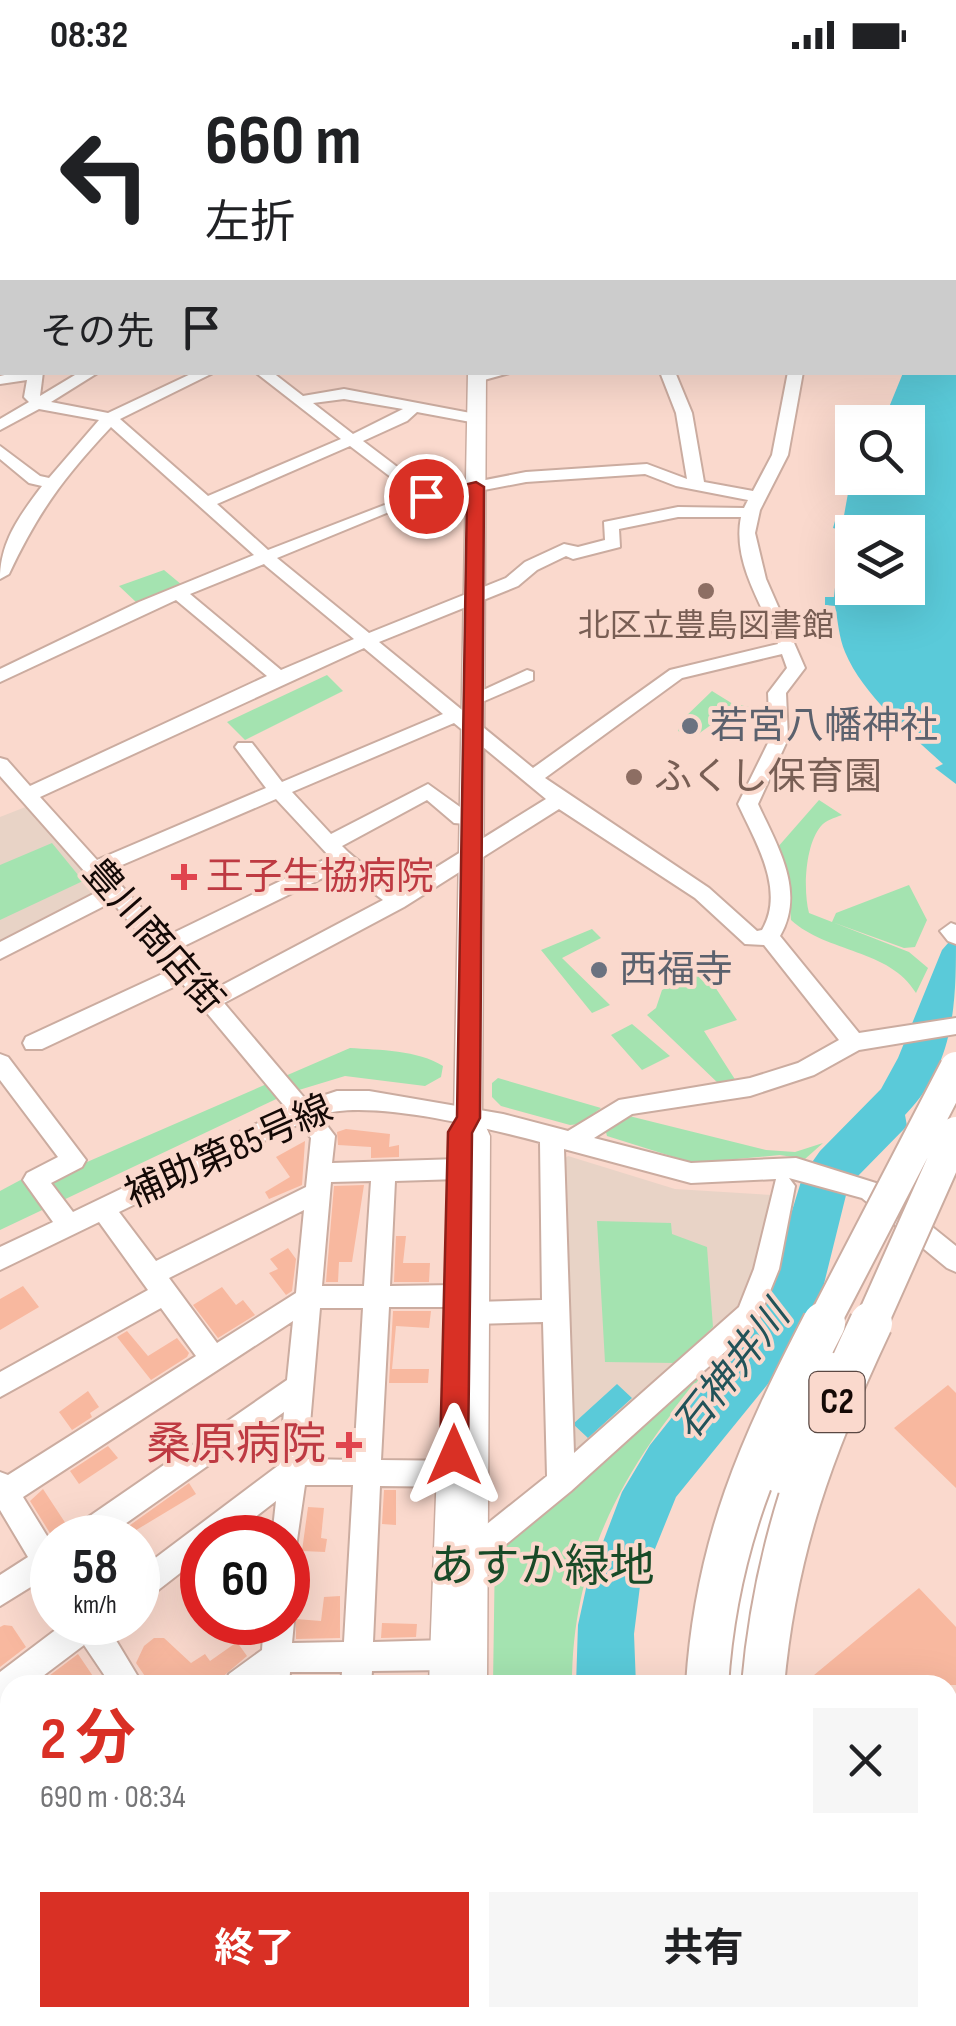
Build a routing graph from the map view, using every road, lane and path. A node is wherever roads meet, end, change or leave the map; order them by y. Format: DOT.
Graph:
graph roads {
  1 [pos="26,375"];
  2 [pos="36,375"];
  3 [pos="87,375"];
  4 [pos="202,375"];
  5 [pos="266,375"];
  6 [pos="477,375"];
  7 [pos="668,375"];
  8 [pos="795,375"];
  9 [pos="0,380"];
  10 [pos="299,401"];
  11 [pos="39,404"];
  12 [pos="416,405"];
  13 [pos="110,418"];
  14 [pos="476,418"];
  15 [pos="0,425"];
  16 [pos="352,440"];
  17 [pos="0,451"];
  18 [pos="52,483"];
  19 [pos="696,486"];
  20 [pos="476,487"];
  21 [pos="426,496"];
  22 [pos="204,504"];
  23 [pos="753,505"];
  24 [pos="266,558"];
  25 [pos="0,574"];
  26 [pos="178,593"];
  27 [pos="476,596"];
  28 [pos="366,641"];
  29 [pos="788,647"];
  30 [pos="0,676"];
  31 [pos="527,676"];
  32 [pos="279,677"];
  33 [pos="475,698"];
  34 [pos="464,722"];
  35 [pos="245,747"];
  36 [pos="0,764"];
  37 [pos="533,777"];
  38 [pos="279,791"];
  39 [pos="29,794"];
  40 [pos="559,800"];
  41 [pos="471,820"];
  42 [pos="337,852"];
  43 [pos="470,855"];
  44 [pos="94,869"];
  45 [pos="114,892"];
  46 [pos="397,902"];
  47 [pos="769,937"];
  48 [pos="164,947"];
  49 [pos="0,951"];
  50 [pos="185,972"];
  51 [pos="210,1001"];
  52 [pos="956,1026"];
  53 [pos="859,1041"];
  54 [pos="0,1061"];
  55 [pos="956,1068"];
  56 [pos="306,1111"];
  57 [pos="956,1113"];
  58 [pos="468,1118"];
  59 [pos="956,1133"];
  60 [pos="561,1138"];
  61 [pos="459,1169"];
  62 [pos="382,1172"];
  63 [pos="790,1176"];
  64 [pos="320,1184"];
  65 [pos="103,1209"];
  66 [pos="69,1225"];
  67 [pos="0,1259"];
  68 [pos="956,1261"];
  69 [pos="158,1284"];
  70 [pos="310,1297"];
  71 [pos="375,1297"];
  72 [pos="464,1305"];
  73 [pos="555,1311"];
  74 [pos="214,1359"];
  75 [pos="0,1386"];
  76 [pos="300,1386"];
  77 [pos="781,1406"];
  78 [pos="292,1472"];
  79 [pos="366,1473"];
  80 [pos="463,1474"];
  81 [pos="561,1482"];
  82 [pos="2,1491"];
  83 [pos="113,1515"];
  84 [pos="235,1515"];
  85 [pos="288,1515"];
  86 [pos="30,1532"];
  87 [pos="472,1554"];
  88 [pos="180,1556"];
  89 [pos="160,1571"];
  90 [pos="30,1575"];
  91 [pos="0,1592"];
  92 [pos="59,1645"];
  93 [pos="102,1645"];
  94 [pos="277,1645"];
  95 [pos="358,1654"];
  96 [pos="447,1670"];
  97 [pos="275,1671"];
  98 [pos="20,1675"];
  99 [pos="122,1675"];
  100 [pos="357,1675"];
  101 [pos="468,1675"];
  102 [pos="690,1675"];
  103 [pos="708,1675"];
  104 [pos="739,1675"];
  105 [pos="764,1675"];
  1 -- 9 [label="street"];
  2 -- 11 [label="street"];
  3 -- 11 [label="street"];
  4 -- 13 [label="street"];
  5 -- 10 [label="street"];
  6 -- 14 [label="main road"];
  7 -- 19 [label="street"];
  8 -- 23 [label="street"];
  10 -- 12 [label="street"];
  10 -- 16 [label="street"];
  11 -- 13 [label="street"];
  11 -- 15 [label="street"];
  12 -- 14 [label="street"];
  12 -- 16 [label="street"];
  13 -- 18 [label="street"];
  13 -- 22 [label="street"];
  14 -- 20 [label="main road"];
  16 -- 21 [label="street"];
  16 -- 22 [label="street"];
  17 -- 18 [label="street"];
  18 -- 25 [label="street"];
  19 -- 20 [label="street"];
  19 -- 23 [label="street"];
  20 -- 21 [label="street"];
  20 -- 27 [label="main road"];
  21 -- 24 [label="street"];
  22 -- 24 [label="street"];
  23 -- 27 [label="street"];
  23 -- 29 [label="street"];
  24 -- 26 [label="street"];
  24 -- 28 [label="street"];
  26 -- 30 [label="street"];
  26 -- 32 [label="street"];
  27 -- 28 [label="street"];
  27 -- 33 [label="main road"];
  28 -- 32 [label="street"];
  28 -- 34 [label="street"];
  29 -- 37 [label="street"];
  29 -- 47 [label="street"];
  31 -- 33 [label="street"];
  32 -- 39 [label="street"];
  33 -- 34 [label="main road"];
  34 -- 37 [label="street"];
  34 -- 38 [label="street"];
  34 -- 41 [label="main road"];
  35 -- 38 [label="street"];
  36 -- 39 [label="street, 豊川商店街"];
  37 -- 40 [label="street"];
  38 -- 42 [label="street"];
  38 -- 44 [label="street"];
  39 -- 44 [label="street, 豊川商店街"];
  40 -- 43 [label="street"];
  40 -- 47 [label="street"];
  41 -- 42 [label="street"];
  41 -- 43 [label="main road"];
  42 -- 46 [label="street"];
  42 -- 48 [label="street"];
  43 -- 46 [label="street"];
  43 -- 58 [label="main road"];
  44 -- 45 [label="street, 豊川商店街"];
  45 -- 48 [label="street, 豊川商店街"];
  45 -- 49 [label="street"];
  46 -- 51 [label="street"];
  47 -- 53 [label="street"];
  48 -- 50 [label="street, 豊川商店街"];
  50 -- 51 [label="street, 豊川商店街"];
  50 -- 54 [label="street"];
  51 -- 56 [label="street, 豊川商店街"];
  52 -- 53 [label="street"];
  53 -- 60 [label="street"];
  54 -- 66 [label="street"];
  55 -- 77 [label="highway, C2, bridge"];
  56 -- 58 [label="street, 補助第85号線"];
  56 -- 64 [label="street"];
  56 -- 65 [label="street, 補助第85号線"];
  57 -- 104 [label="highway, C2, bridge"];
  58 -- 60 [label="street, 補助第85号線"];
  58 -- 61 [label="main road"];
  58 -- 72 [label="main road"];
  59 -- 105 [label="highway, C2, bridge"];
  60 -- 63 [label="street, 補助第85号線"];
  60 -- 73 [label="street"];
  61 -- 62 [label="street"];
  61 -- 72 [label="main road"];
  62 -- 64 [label="street"];
  62 -- 71 [label="street"];
  63 -- 68 [label="street, 補助第85号線"];
  63 -- 81 [label="street"];
  64 -- 69 [label="street"];
  64 -- 70 [label="street"];
  65 -- 66 [label="street, 補助第85号線"];
  65 -- 69 [label="street"];
  66 -- 67 [label="street, 補助第85号線"];
  69 -- 74 [label="street"];
  69 -- 75 [label="street"];
  70 -- 71 [label="street"];
  70 -- 74 [label="street"];
  70 -- 76 [label="street"];
  71 -- 72 [label="street"];
  71 -- 79 [label="street"];
  72 -- 73 [label="street"];
  72 -- 80 [label="main road"];
  73 -- 81 [label="street"];
  74 -- 82 [label="street"];
  76 -- 78 [label="street"];
  76 -- 83 [label="street"];
  77 -- 102 [label="highway, C2, bridge"];
  77 -- 103 [label="highway, C2, bridge"];
  78 -- 79 [label="street"];
  78 -- 84 [label="street"];
  78 -- 85 [label="street"];
  79 -- 80 [label="street"];
  79 -- 95 [label="street"];
  80 -- 87 [label="main road"];
  80 -- 96 [label="main road"];
  81 -- 87 [label="street"];
  82 -- 86 [label="street"];
  87 -- 101 [label="main road"];
  88 -- 89 [label="street"];
  90 -- 91 [label="street"];
  92 -- 98 [label="street"];
  93 -- 99 [label="street"];
  94 -- 97 [label="street"];
  95 -- 96 [label="street"];
  95 -- 97 [label="street"];
  95 -- 100 [label="street"];
}
